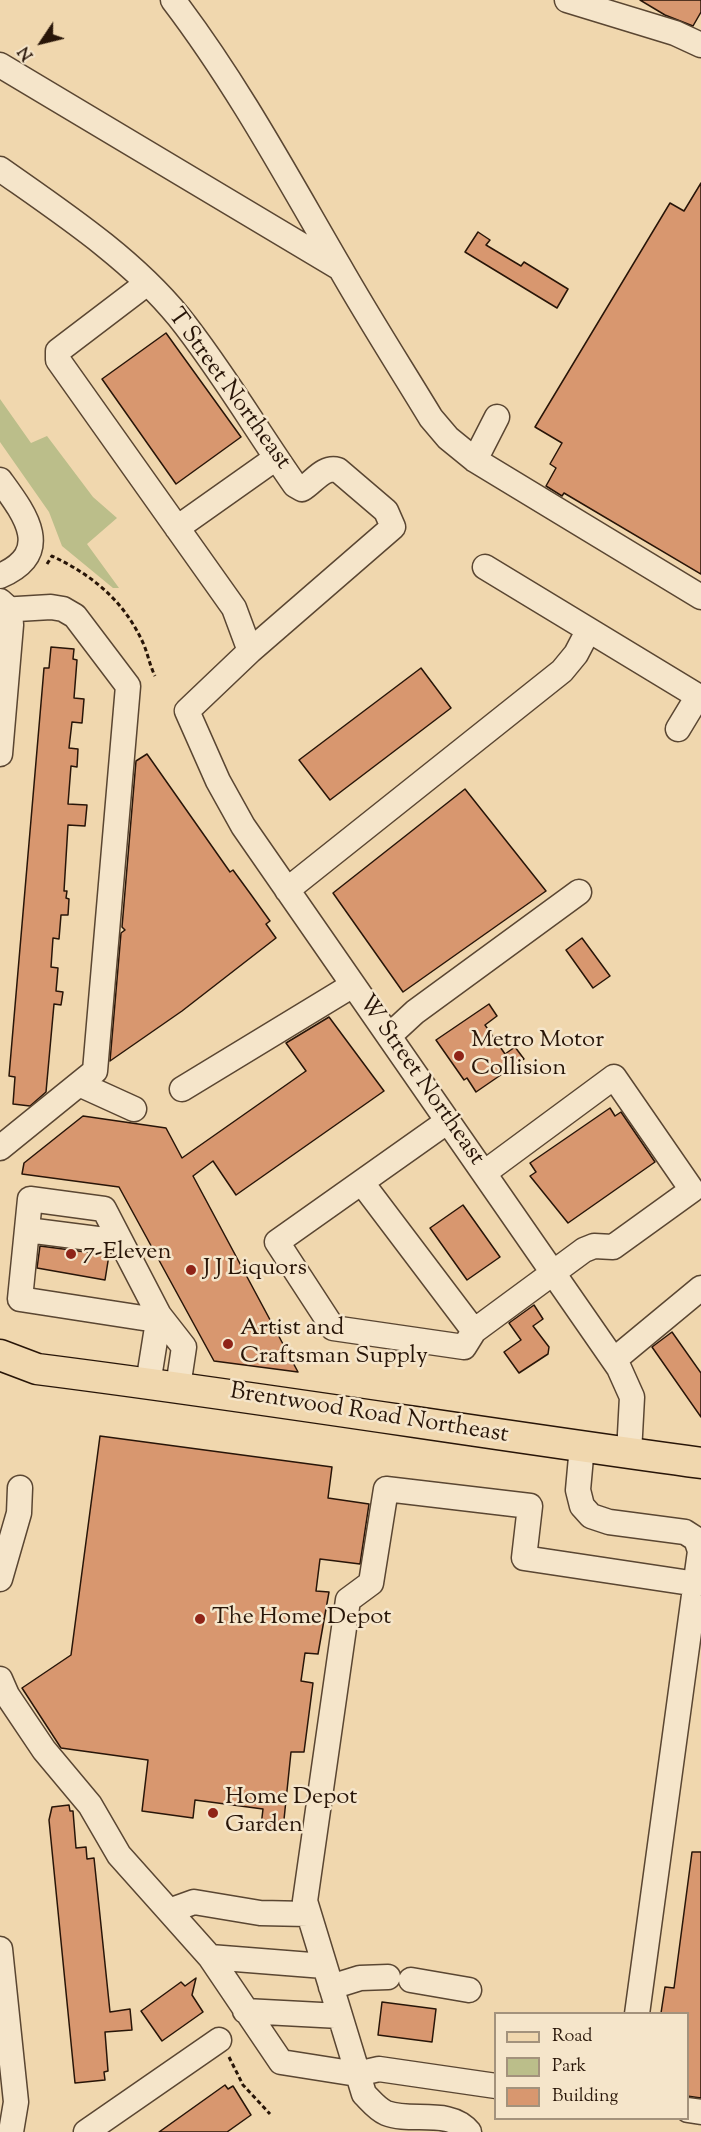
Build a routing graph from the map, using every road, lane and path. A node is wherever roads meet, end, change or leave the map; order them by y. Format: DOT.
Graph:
graph roads {
  1 [pos="173,0"];
  2 [pos="567,0"];
  3 [pos="701,45"];
  4 [pos="0,65"];
  5 [pos="0,169"];
  6 [pos="340,268"];
  7 [pos="146,284"];
  8 [pos="497,417"];
  9 [pos="276,458"];
  10 [pos="475,460"];
  11 [pos="0,480"];
  12 [pos="177,528"];
  13 [pos="36,560"];
  14 [pos="485,567"];
  15 [pos="0,576"];
  16 [pos="701,597"];
  17 [pos="3,607"];
  18 [pos="588,631"];
  19 [pos="250,651"];
  20 [pos="155,676"];
  21 [pos="699,697"];
  22 [pos="678,729"];
  23 [pos="0,754"];
  24 [pos="287,891"];
  25 [pos="579,892"];
  26 [pos="353,985"];
  27 [pos="389,1036"];
  28 [pos="79,1084"];
  29 [pos="182,1089"];
  30 [pos="134,1109"];
  31 [pos="448,1121"];
  32 [pos="0,1148"];
  33 [pos="484,1173"];
  34 [pos="362,1183"];
  35 [pos="553,1272"];
  36 [pos="701,1288"];
  37 [pos="159,1315"];
  38 [pos="474,1331"];
  39 [pos="0,1355"];
  40 [pos="614,1360"];
  41 [pos="37,1369"];
  42 [pos="0,1375"];
  43 [pos="148,1384"];
  44 [pos="178,1388"];
  45 [pos="582,1446"];
  46 [pos="629,1453"];
  47 [pos="701,1463"];
  48 [pos="20,1488"];
  49 [pos="0,1579"];
  50 [pos="696,1584"];
  51 [pos="0,1679"];
  52 [pos="169,1911"];
  53 [pos="308,1914"];
  54 [pos="210,1957"];
  55 [pos="0,1958"];
  56 [pos="328,1977"];
  57 [pos="469,1990"];
  58 [pos="246,2011"];
  59 [pos="638,2012"];
  60 [pos="340,2016"];
  61 [pos="219,2040"];
  62 [pos="357,2074"];
  63 [pos="494,2086"];
  64 [pos="270,2114"];
  65 [pos="11,2132"];
  66 [pos="86,2132"];
  67 [pos="469,2132"];
  1 -- 6 [label="street"];
  2 -- 3 [label="street"];
  4 -- 6 [label="street"];
  5 -- 7 [label="street, T Street Northeast"];
  6 -- 10 [label="street"];
  7 -- 9 [label="street, T Street Northeast"];
  7 -- 12 [label="street"];
  8 -- 10 [label="street"];
  9 -- 12 [label="street"];
  9 -- 19 [label="street, T Street Northeast"];
  10 -- 16 [label="street"];
  11 -- 13 [label="street"];
  12 -- 19 [label="street"];
  13 -- 15 [label="street"];
  13 -- 20 [label="path"];
  14 -- 18 [label="street"];
  17 -- 23 [label="street"];
  17 -- 28 [label="street"];
  18 -- 21 [label="street"];
  18 -- 24 [label="street"];
  19 -- 24 [label="street, W Street Northeast"];
  21 -- 22 [label="street"];
  24 -- 26 [label="street, W Street Northeast"];
  25 -- 27 [label="street"];
  26 -- 27 [label="street, W Street Northeast"];
  26 -- 29 [label="street"];
  27 -- 31 [label="street, W Street Northeast"];
  28 -- 30 [label="street"];
  28 -- 32 [label="street"];
  31 -- 33 [label="street, W Street Northeast"];
  31 -- 34 [label="street"];
  33 -- 35 [label="street, W Street Northeast"];
  33 -- 35 [label="street"];
  34 -- 38 [label="street"];
  34 -- 38 [label="street"];
  35 -- 38 [label="street"];
  35 -- 40 [label="street, W Street Northeast"];
  36 -- 40 [label="street"];
  37 -- 37 [label="street"];
  37 -- 43 [label="street"];
  37 -- 44 [label="street"];
  39 -- 41 [label="main road, Brentwood Road Northeast"];
  40 -- 46 [label="street, W Street Northeast"];
  41 -- 42 [label="main road, Brentwood Road Northeast"];
  41 -- 43 [label="main road, Brentwood Road Northeast"];
  43 -- 44 [label="main road, Brentwood Road Northeast"];
  44 -- 45 [label="main road, Brentwood Road Northeast"];
  45 -- 46 [label="main road, Brentwood Road Northeast"];
  45 -- 50 [label="street"];
  46 -- 47 [label="main road, Brentwood Road Northeast"];
  48 -- 49 [label="street"];
  50 -- 53 [label="street"];
  50 -- 59 [label="street"];
  51 -- 52 [label="street"];
  52 -- 53 [label="street"];
  52 -- 54 [label="street"];
  53 -- 56 [label="street"];
  54 -- 56 [label="street"];
  54 -- 58 [label="street"];
  55 -- 65 [label="street"];
  56 -- 57 [label="street"];
  56 -- 60 [label="street"];
  58 -- 60 [label="street"];
  58 -- 62 [label="street"];
  60 -- 62 [label="street"];
  61 -- 64 [label="path"];
  61 -- 66 [label="street"];
  62 -- 63 [label="street"];
  62 -- 67 [label="street"];
}
